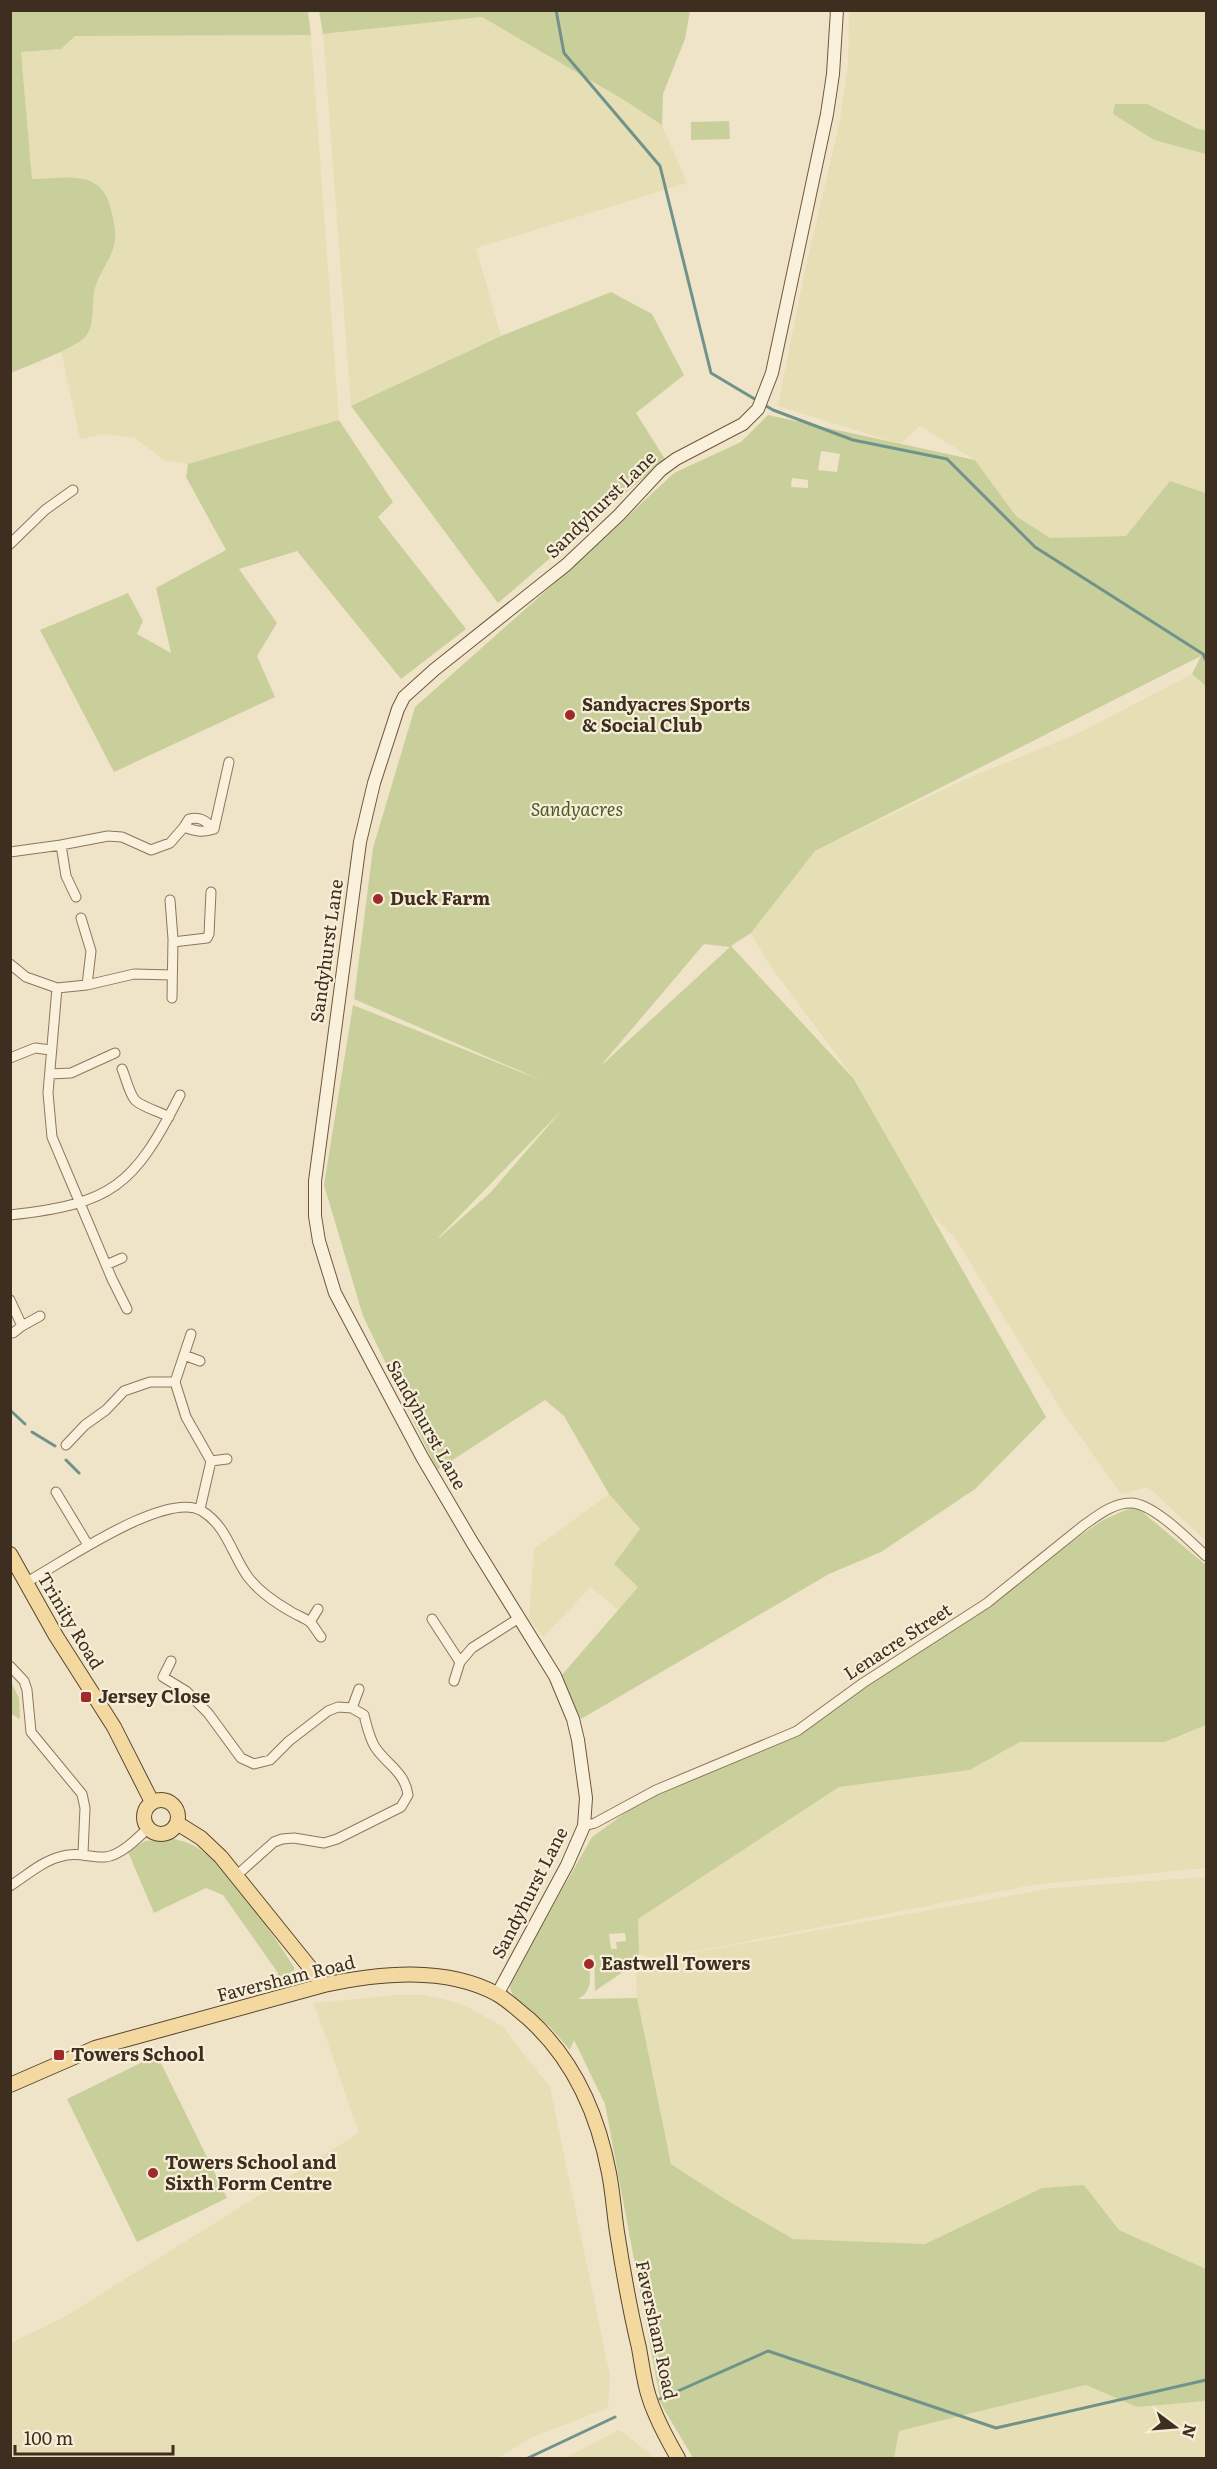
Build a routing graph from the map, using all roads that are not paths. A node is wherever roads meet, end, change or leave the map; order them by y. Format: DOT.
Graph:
graph roads {
  1 [pos="837,10"];
  2 [pos="73,490"];
  3 [pos="10,544"];
  4 [pos="229,762"];
  5 [pos="184,827"];
  6 [pos="214,829"];
  7 [pos="61,845"];
  8 [pos="10,852"];
  9 [pos="211,892"];
  10 [pos="76,897"];
  11 [pos="170,900"];
  12 [pos="81,918"];
  13 [pos="173,942"];
  14 [pos="10,964"];
  15 [pos="172,975"];
  16 [pos="87,985"];
  17 [pos="57,988"];
  18 [pos="172,998"];
  19 [pos="51,1050"];
  20 [pos="115,1053"];
  21 [pos="10,1058"];
  22 [pos="123,1069"];
  23 [pos="50,1074"];
  24 [pos="180,1095"];
  25 [pos="169,1117"];
  26 [pos="79,1203"];
  27 [pos="10,1215"];
  28 [pos="123,1258"];
  29 [pos="106,1265"];
  30 [pos="10,1300"];
  31 [pos="128,1309"];
  32 [pos="40,1316"];
  33 [pos="22,1326"];
  34 [pos="13,1334"];
  35 [pos="191,1334"];
  36 [pos="184,1355"];
  37 [pos="200,1361"];
  38 [pos="175,1383"];
  39 [pos="66,1445"];
  40 [pos="227,1460"];
  41 [pos="211,1461"];
  42 [pos="56,1492"];
  43 [pos="200,1509"];
  44 [pos="88,1545"];
  45 [pos="10,1554"];
  46 [pos="1206,1556"];
  47 [pos="25,1583"];
  48 [pos="318,1609"];
  49 [pos="519,1618"];
  50 [pos="432,1619"];
  51 [pos="310,1622"];
  52 [pos="321,1637"];
  53 [pos="171,1661"];
  54 [pos="460,1662"];
  55 [pos="10,1666"];
  56 [pos="454,1681"];
  57 [pos="359,1689"];
  58 [pos="352,1708"];
  59 [pos="152,1802"];
  60 [pos="177,1822"];
  61 [pos="584,1826"];
  62 [pos="148,1828"];
  63 [pos="83,1853"];
  64 [pos="237,1875"];
  65 [pos="10,1886"];
  66 [pos="324,1985"];
  67 [pos="497,1995"];
  68 [pos="12,2081"];
  69 [pos="678,2458"];
  1 -- 49 [label="street, Sandyhurst Lane"];
  2 -- 3 [label="street"];
  4 -- 6 [label="street"];
  5 -- 6 [label="street"];
  5 -- 6 [label="street"];
  5 -- 7 [label="street"];
  7 -- 8 [label="street"];
  7 -- 10 [label="street"];
  9 -- 13 [label="street"];
  11 -- 13 [label="street"];
  12 -- 16 [label="street"];
  13 -- 15 [label="street"];
  14 -- 17 [label="street"];
  15 -- 16 [label="street"];
  15 -- 18 [label="street"];
  16 -- 17 [label="street"];
  17 -- 19 [label="street"];
  19 -- 21 [label="street"];
  19 -- 23 [label="street"];
  20 -- 23 [label="street"];
  22 -- 25 [label="street"];
  23 -- 26 [label="street"];
  24 -- 25 [label="street"];
  25 -- 26 [label="street"];
  26 -- 27 [label="street"];
  26 -- 29 [label="street"];
  28 -- 29 [label="street"];
  29 -- 31 [label="street"];
  30 -- 33 [label="street"];
  32 -- 33 [label="street"];
  33 -- 34 [label="street"];
  35 -- 36 [label="street"];
  36 -- 37 [label="street"];
  36 -- 38 [label="street"];
  38 -- 39 [label="street"];
  38 -- 41 [label="street"];
  40 -- 41 [label="street"];
  41 -- 43 [label="street"];
  42 -- 44 [label="street"];
  43 -- 44 [label="street"];
  43 -- 51 [label="street"];
  44 -- 47 [label="street"];
  45 -- 47 [label="main road, Trinity Road"];
  46 -- 61 [label="street, Lenacre Street"];
  47 -- 59 [label="main road, Trinity Road"];
  48 -- 51 [label="street"];
  49 -- 54 [label="street"];
  49 -- 61 [label="street, Sandyhurst Lane"];
  50 -- 54 [label="street"];
  51 -- 52 [label="street"];
  53 -- 58 [label="street"];
  54 -- 56 [label="street"];
  55 -- 63 [label="street"];
  57 -- 58 [label="street"];
  58 -- 64 [label="street"];
  59 -- 60 [label="main road"];
  59 -- 62 [label="main road"];
  60 -- 62 [label="main road"];
  60 -- 64 [label="main road"];
  61 -- 67 [label="street, Sandyhurst Lane"];
  62 -- 63 [label="street"];
  63 -- 65 [label="street"];
  64 -- 66 [label="main road"];
  66 -- 67 [label="main road, Faversham Road"];
  66 -- 68 [label="main road, Faversham Road"];
  67 -- 69 [label="main road, Faversham Road"];
}
